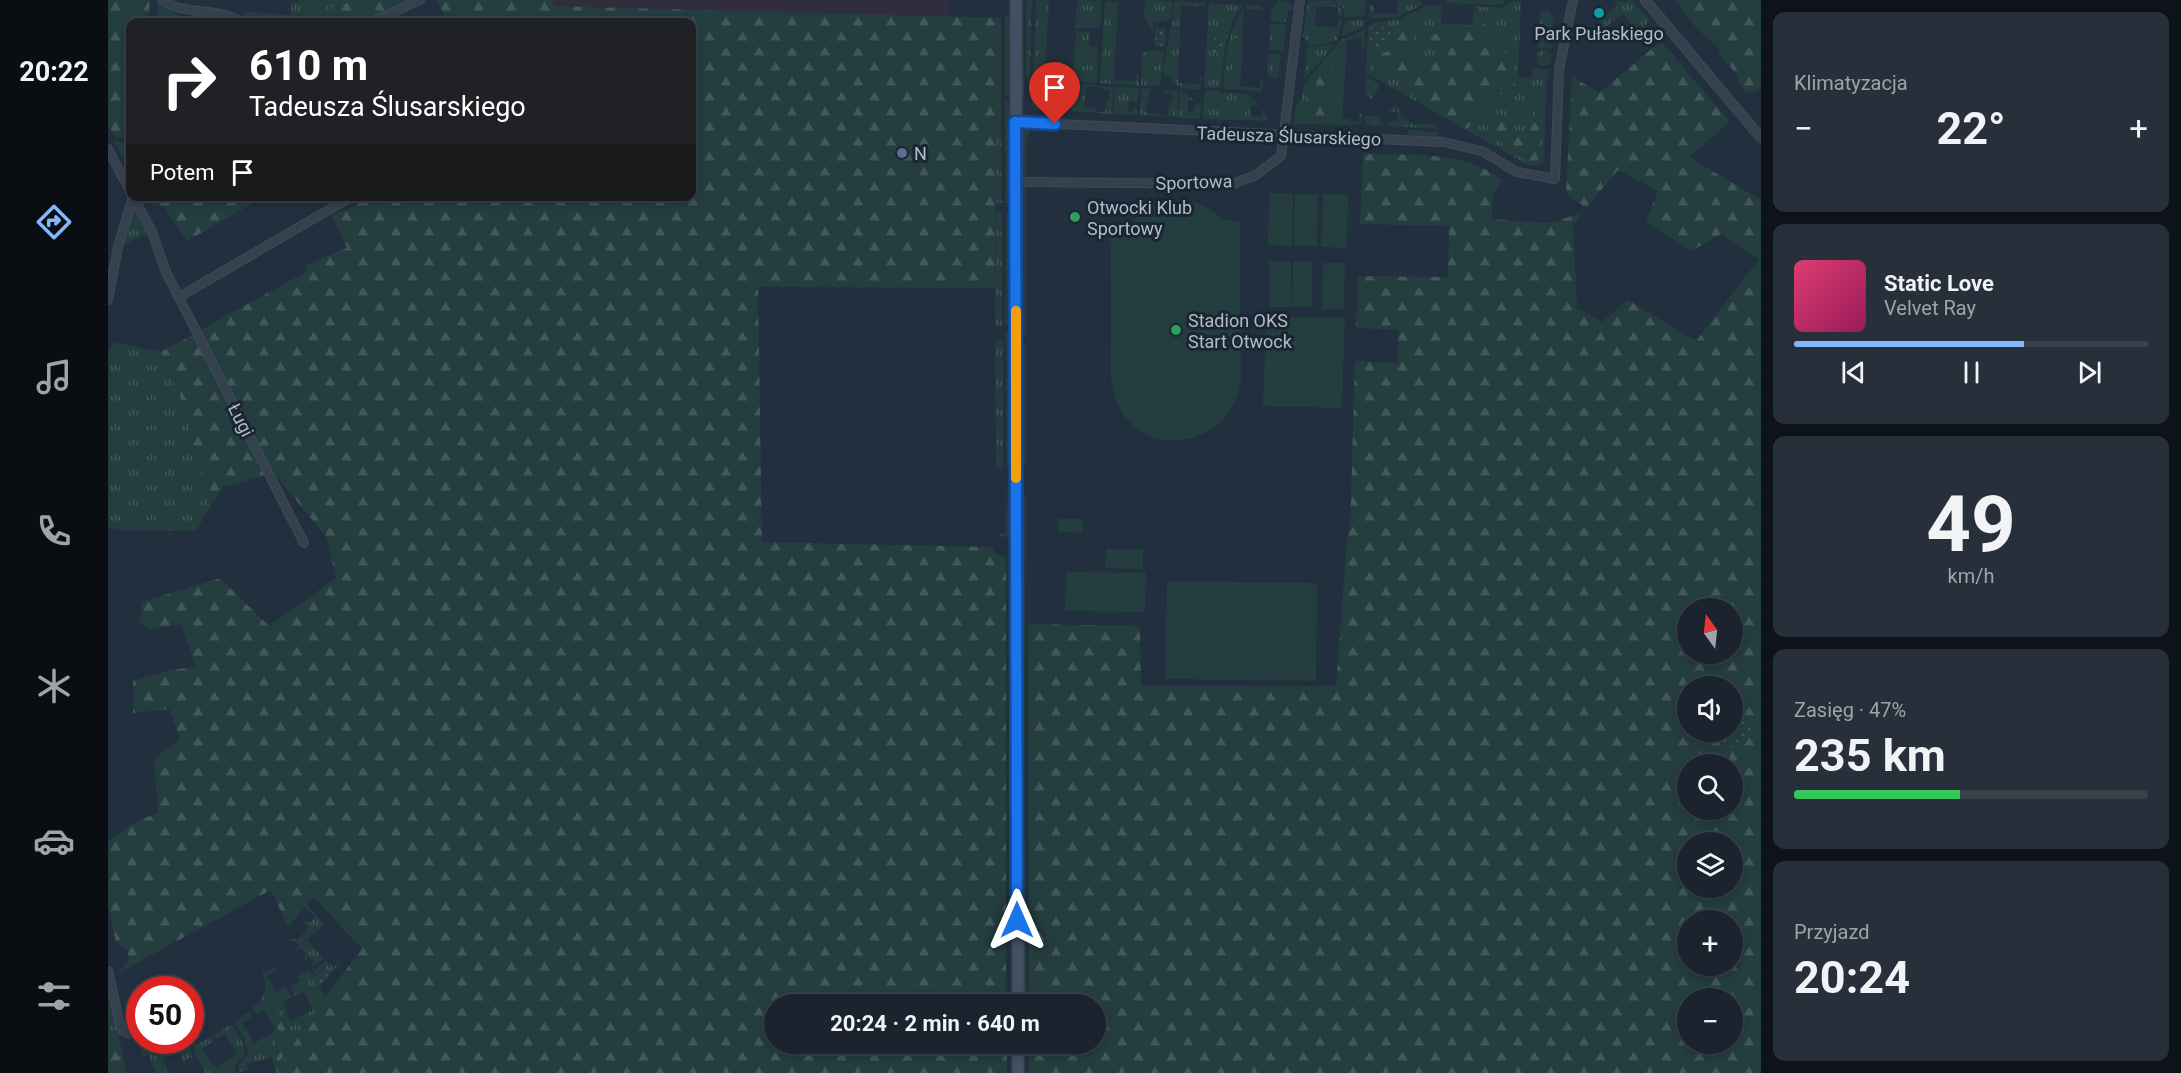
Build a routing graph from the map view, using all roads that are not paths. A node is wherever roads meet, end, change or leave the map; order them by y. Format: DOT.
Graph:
graph roads {
  1 [pos="162,0"];
  2 [pos="420,0"];
  3 [pos="1016,0"];
  4 [pos="1300,0"];
  5 [pos="1573,0"];
  6 [pos="1645,0"];
  7 [pos="232,18"];
  8 [pos="380,18"];
  9 [pos="1015,122"];
  10 [pos="1283,136"];
  11 [pos="1761,138"];
  12 [pos="108,150"];
  13 [pos="1015,182"];
  14 [pos="126,184"];
  15 [pos="132,201"];
  16 [pos="136,201"];
  17 [pos="342,201"];
  18 [pos="179,297"];
  19 [pos="108,300"];
  20 [pos="304,543"];
  21 [pos="108,971"];
  22 [pos="1018,994"];
  23 [pos="126,1032"];
  24 [pos="1018,1054"];
  25 [pos="1018,1073"];
  1 -- 7 [label="street"];
  2 -- 8 [label="street"];
  3 -- 9 [label="main road"];
  4 -- 10 [label="street, Sportowa"];
  5 -- 10 [label="street, Tadeusza Ślusarskiego"];
  6 -- 11 [label="street"];
  9 -- 10 [label="street, Tadeusza Ślusarskiego"];
  9 -- 13 [label="main road"];
  10 -- 13 [label="street, Sportowa"];
  12 -- 14 [label="street"];
  13 -- 22 [label="main road"];
  15 -- 19 [label="street"];
  16 -- 18 [label="street, Ługi"];
  17 -- 18 [label="street"];
  18 -- 20 [label="street, Ługi"];
  21 -- 23 [label="street"];
  24 -- 25 [label="main road"];
}
